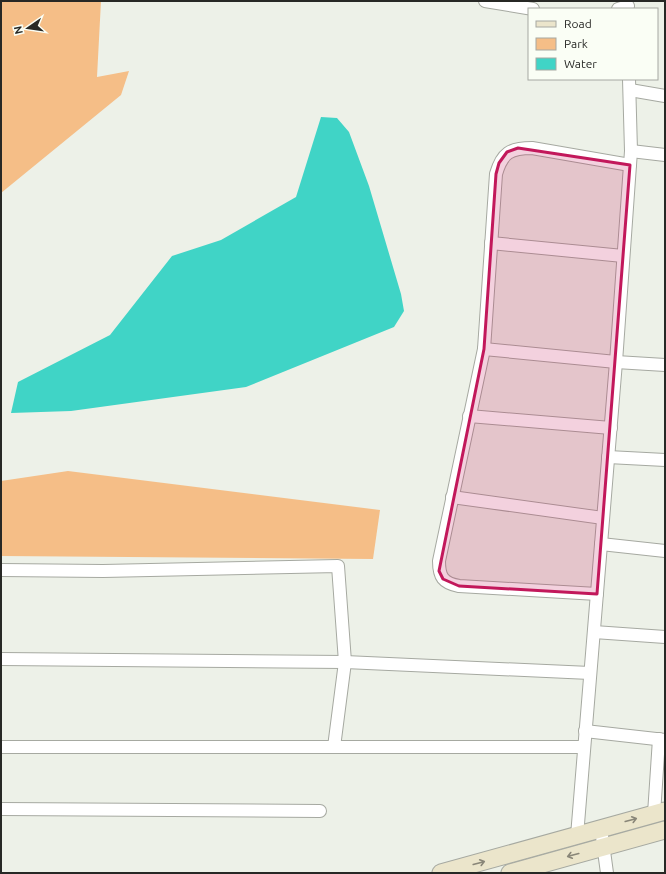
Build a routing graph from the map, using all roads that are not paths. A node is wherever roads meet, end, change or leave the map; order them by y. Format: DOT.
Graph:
graph roads {
  1 [pos="485,1"];
  2 [pos="528,8"];
  3 [pos="630,84"];
  4 [pos="665,96"];
  5 [pos="631,151"];
  6 [pos="665,156"];
  7 [pos="630,165"];
  8 [pos="491,243"];
  9 [pos="623,256"];
  10 [pos="484,349"];
  11 [pos="616,362"];
  12 [pos="665,365"];
  13 [pos="469,416"];
  14 [pos="611,428"];
  15 [pos="608,457"];
  16 [pos="665,460"];
  17 [pos="452,497"];
  18 [pos="603,518"];
  19 [pos="601,544"];
  20 [pos="665,551"];
  21 [pos="1,570"];
  22 [pos="597,594"];
  23 [pos="594,632"];
  24 [pos="665,637"];
  25 [pos="1,659"];
  26 [pos="345,662"];
  27 [pos="590,673"];
  28 [pos="585,731"];
  29 [pos="662,740"];
  30 [pos="1,746"];
  31 [pos="334,747"];
  32 [pos="584,747"];
  33 [pos="1,809"];
  34 [pos="320,811"];
  35 [pos="660,813"];
  36 [pos="601,829"];
  37 [pos="665,830"];
  38 [pos="577,836"];
  39 [pos="604,847"];
  40 [pos="441,873"];
  41 [pos="510,873"];
  42 [pos="607,873"];
  1 -- 2 [label="street"];
  3 -- 4 [label="street"];
  3 -- 5 [label="street"];
  5 -- 6 [label="street"];
  5 -- 7 [label="street"];
  7 -- 8 [label="street"];
  7 -- 9 [label="street"];
  8 -- 9 [label="street"];
  8 -- 10 [label="street"];
  9 -- 11 [label="street"];
  10 -- 11 [label="street"];
  10 -- 13 [label="street"];
  11 -- 12 [label="street"];
  11 -- 14 [label="street"];
  13 -- 14 [label="street"];
  13 -- 17 [label="street"];
  14 -- 15 [label="street"];
  15 -- 16 [label="street"];
  15 -- 18 [label="street"];
  17 -- 18 [label="street"];
  17 -- 22 [label="street"];
  18 -- 19 [label="street"];
  19 -- 20 [label="street"];
  19 -- 22 [label="street"];
  21 -- 26 [label="street"];
  22 -- 23 [label="street"];
  23 -- 24 [label="street"];
  23 -- 27 [label="street"];
  25 -- 26 [label="street"];
  26 -- 27 [label="street"];
  26 -- 31 [label="street"];
  27 -- 28 [label="street"];
  28 -- 29 [label="street"];
  28 -- 32 [label="street"];
  29 -- 35 [label="street"];
  30 -- 31 [label="street"];
  31 -- 32 [label="street"];
  32 -- 38 [label="street"];
  33 -- 34 [label="street"];
  36 -- 35 [label="street, one-way"];
  36 -- 38 [label="street"];
  36 -- 39 [label="street"];
  37 -- 39 [label="street"];
  40 -- 38 [label="street, one-way"];
  39 -- 41 [label="street, one-way"];
  39 -- 42 [label="street"];
}
